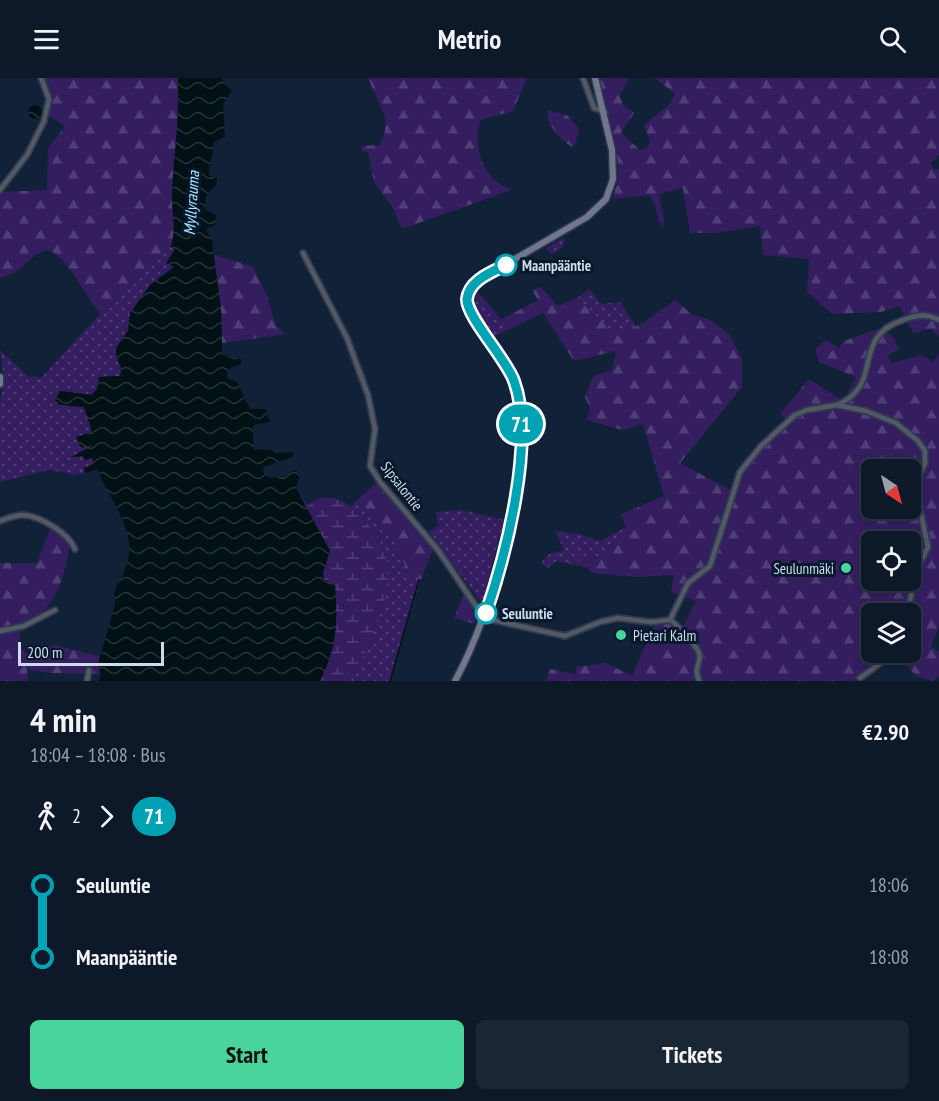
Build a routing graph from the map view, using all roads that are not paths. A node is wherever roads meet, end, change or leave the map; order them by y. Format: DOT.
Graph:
graph roads {
  1 [pos="40,78"];
  2 [pos="583,78"];
  3 [pos="595,78"];
  4 [pos="604,112"];
  5 [pos="0,190"];
  6 [pos="303,253"];
  7 [pos="939,320"];
  8 [pos="0,377"];
  9 [pos="0,384"];
  10 [pos="837,405"];
  11 [pos="0,521"];
  12 [pos="75,549"];
  13 [pos="909,603"];
  14 [pos="55,610"];
  15 [pos="484,618"];
  16 [pos="670,620"];
  17 [pos="0,631"];
  18 [pos="881,663"];
  19 [pos="89,670"];
  20 [pos="860,678"];
  21 [pos="87,681"];
  22 [pos="455,681"];
  23 [pos="699,681"];
  1 -- 5 [label="street"];
  2 -- 4 [label="street"];
  3 -- 4 [label="street"];
  4 -- 15 [label="street"];
  6 -- 15 [label="street, Sipsalontie"];
  7 -- 10 [label="street"];
  8 -- 9 [label="street"];
  10 -- 13 [label="street"];
  10 -- 16 [label="street"];
  11 -- 12 [label="street"];
  14 -- 17 [label="street"];
  15 -- 16 [label="street"];
  15 -- 22 [label="street"];
  16 -- 23 [label="street"];
  18 -- 20 [label="street"];
  19 -- 21 [label="street"];
}
